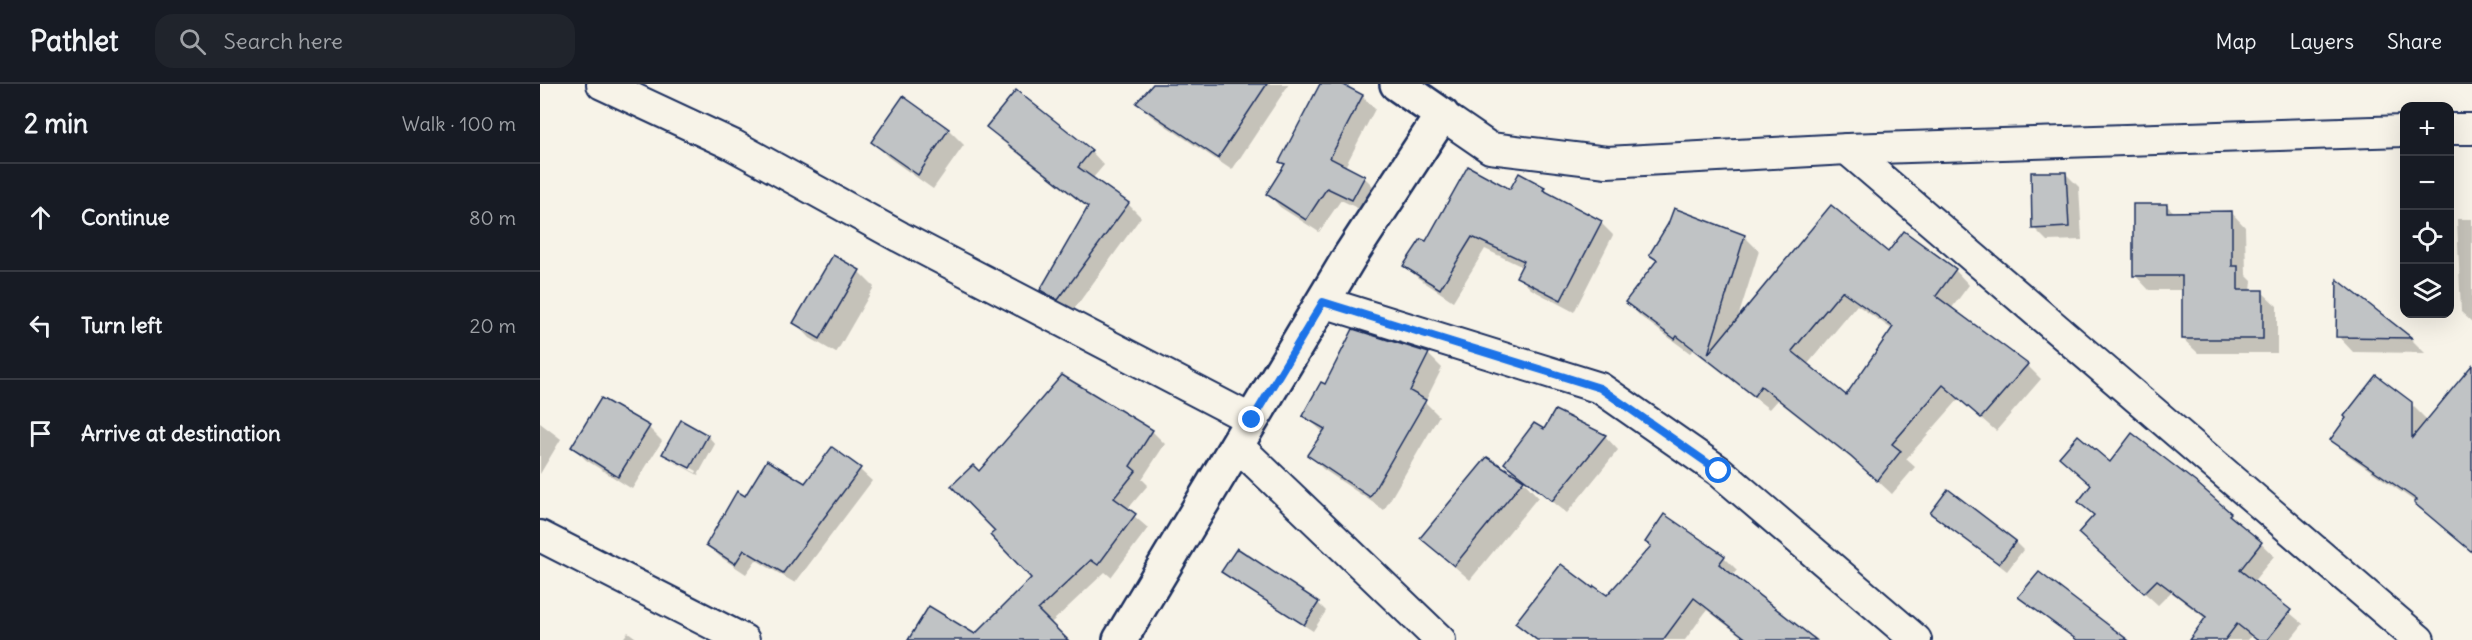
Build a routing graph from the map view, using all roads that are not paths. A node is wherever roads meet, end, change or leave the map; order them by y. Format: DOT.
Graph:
graph roads {
  1 [pos="602,84"];
  2 [pos="1397,84"];
  3 [pos="1442,115"];
  4 [pos="2454,129"];
  5 [pos="2472,129"];
  6 [pos="2400,131"];
  7 [pos="1847,149"];
  8 [pos="1323,302"];
  9 [pos="1245,433"];
  10 [pos="540,536"];
  11 [pos="2389,630"];
  12 [pos="744,640"];
  13 [pos="1120,640"];
  14 [pos="1440,640"];
  15 [pos="1916,640"];
  16 [pos="2419,640"];
  1 -- 9 [label="street"];
  2 -- 3 [label="street"];
  3 -- 7 [label="street"];
  3 -- 8 [label="street"];
  4 -- 5 [label="street"];
  6 -- 7 [label="street"];
  7 -- 11 [label="street"];
  8 -- 9 [label="street"];
  8 -- 15 [label="street"];
  9 -- 13 [label="street"];
  9 -- 14 [label="street"];
  10 -- 12 [label="street"];
  11 -- 16 [label="street"];
}
